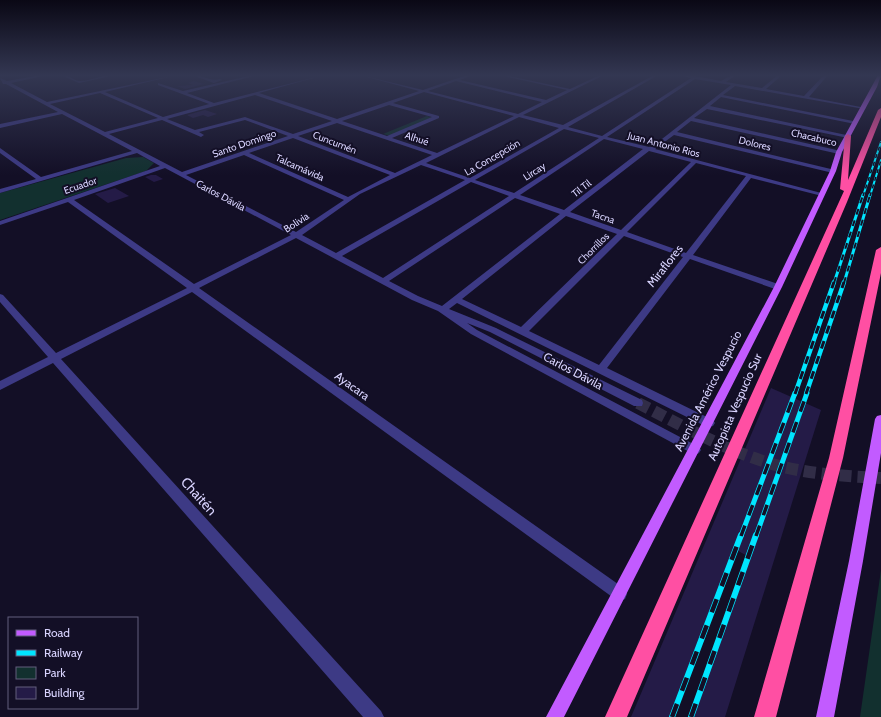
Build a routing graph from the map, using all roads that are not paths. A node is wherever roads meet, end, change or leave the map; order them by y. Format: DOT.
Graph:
graph roads {
  1 [pos="57,108"];
  2 [pos="140,108"];
  3 [pos="197,108"];
  4 [pos="300,108"];
  5 [pos="373,108"];
  6 [pos="406,108"];
  7 [pos="493,108"];
  8 [pos="533,108"];
  9 [pos="597,108"];
  10 [pos="645,108"];
  11 [pos="704,108"];
  12 [pos="713,108"];
  13 [pos="785,108"];
  14 [pos="864,108"];
  15 [pos="881,110"];
  16 [pos="63,112"];
  17 [pos="428,115"];
  18 [pos="519,115"];
  19 [pos="162,118"];
  20 [pos="690,119"];
  21 [pos="252,120"];
  22 [pos="337,121"];
  23 [pos="856,122"];
  24 [pos="0,126"];
  25 [pos="399,126"];
  26 [pos="564,127"];
  27 [pos="195,132"];
  28 [pos="385,132"];
  29 [pos="673,133"];
  30 [pos="105,134"];
  31 [pos="378,134"];
  32 [pos="293,136"];
  33 [pos="848,136"];
  34 [pos="604,137"];
  35 [pos="387,138"];
  36 [pos="649,149"];
  37 [pos="0,150"];
  38 [pos="139,151"];
  39 [pos="840,152"];
  40 [pos="244,153"];
  41 [pos="438,154"];
  42 [pos="695,161"];
  43 [pos="421,163"];
  44 [pos="166,166"];
  45 [pos="833,171"];
  46 [pos="183,174"];
  47 [pos="396,175"];
  48 [pos="750,175"];
  49 [pos="40,179"];
  50 [pos="470,180"];
  51 [pos="0,191"];
  52 [pos="822,194"];
  53 [pos="515,196"];
  54 [pos="69,199"];
  55 [pos="348,199"];
  56 [pos="843,202"];
  57 [pos="565,213"];
  58 [pos="0,223"];
  59 [pos="622,233"];
  60 [pos="297,235"];
  61 [pos="881,250"];
  62 [pos="336,256"];
  63 [pos="688,256"];
  64 [pos="384,281"];
  65 [pos="778,287"];
  66 [pos="193,288"];
  67 [pos="0,297"];
  68 [pos="456,300"];
  69 [pos="442,310"];
  70 [pos="522,332"];
  71 [pos="55,358"];
  72 [pos="600,370"];
  73 [pos="0,386"];
  74 [pos="638,404"];
  75 [pos="881,419"];
  76 [pos="709,423"];
  77 [pos="694,450"];
  78 [pos="620,594"];
  79 [pos="375,717"];
  80 [pos="555,717"];
  81 [pos="616,717"];
  82 [pos="765,717"];
  83 [pos="825,717"];
  1 -- 16 [label="street, Carlos Dávila"];
  2 -- 19 [label="street"];
  3 -- 19 [label="street"];
  4 -- 22 [label="street, Alhué"];
  5 -- 22 [label="street, Santo Domingo"];
  6 -- 17 [label="street"];
  7 -- 18 [label="street, Juan Antonio Ríos"];
  8 -- 18 [label="street, Bolivia"];
  9 -- 26 [label="street, La Concepción"];
  10 -- 34 [label="street, Lircay"];
  11 -- 20 [label="street, Til Til"];
  12 -- 33 [label="street"];
  13 -- 23 [label="street"];
  14 -- 23 [label="main road, Avenida Américo Vespucio"];
  15 -- 56 [label="highway, Autopista Vespucio Sur"];
  16 -- 24 [label="street"];
  16 -- 30 [label="street, Carlos Dávila"];
  17 -- 25 [label="street"];
  17 -- 35 [label="street"];
  18 -- 26 [label="street, Juan Antonio Ríos"];
  18 -- 41 [label="street, Bolivia"];
  19 -- 27 [label="street"];
  19 -- 30 [label="street"];
  20 -- 29 [label="street, Til Til"];
  20 -- 39 [label="street, Chacabuco"];
  21 -- 27 [label="street, Cuncumén"];
  21 -- 27 [label="street"];
  21 -- 32 [label="street, Cuncumén"];
  22 -- 31 [label="street, Alhué"];
  22 -- 32 [label="street, Santo Domingo"];
  23 -- 33 [label="main road, Avenida Américo Vespucio"];
  26 -- 34 [label="street, Juan Antonio Ríos"];
  26 -- 50 [label="street, La Concepción"];
  28 -- 31 [label="street"];
  29 -- 36 [label="street, Til Til"];
  29 -- 45 [label="street, Dolores"];
  30 -- 38 [label="street, Carlos Dávila"];
  31 -- 35 [label="street, Alhué"];
  32 -- 40 [label="street, Santo Domingo"];
  32 -- 47 [label="street, Cuncumén"];
  33 -- 39 [label="main road, Avenida Américo Vespucio"];
  33 -- 56 [label="highway"];
  34 -- 36 [label="street, Juan Antonio Ríos"];
  34 -- 53 [label="street, Lircay"];
  35 -- 41 [label="street, Alhué"];
  36 -- 42 [label="street, Juan Antonio Ríos"];
  36 -- 57 [label="street, Til Til"];
  37 -- 49 [label="street"];
  38 -- 44 [label="street, Carlos Dávila"];
  38 -- 49 [label="street, Ecuador"];
  39 -- 45 [label="main road, Avenida Américo Vespucio"];
  40 -- 46 [label="street, Santo Domingo"];
  40 -- 55 [label="street, Talcamávida"];
  41 -- 43 [label="street, Bolivia"];
  42 -- 48 [label="street, Juan Antonio Ríos"];
  42 -- 59 [label="street, Chorrillos"];
  43 -- 47 [label="street, Bolivia"];
  43 -- 50 [label="street, Tacna"];
  44 -- 46 [label="street, Carlos Dávila"];
  44 -- 54 [label="street, Ecuador"];
  45 -- 52 [label="main road, Avenida Américo Vespucio"];
  46 -- 60 [label="street, Carlos Dávila"];
  47 -- 55 [label="street, Bolivia"];
  48 -- 52 [label="street, Juan Antonio Ríos"];
  48 -- 63 [label="street, Miraflores"];
  49 -- 51 [label="street, Ecuador"];
  50 -- 53 [label="street, Tacna"];
  50 -- 62 [label="street, La Concepción"];
  52 -- 65 [label="main road, Avenida Américo Vespucio"];
  53 -- 57 [label="street, Tacna"];
  53 -- 64 [label="street, Lircay"];
  54 -- 58 [label="street, Ecuador"];
  54 -- 66 [label="street, Ayacara"];
  55 -- 60 [label="street, Bolivia"];
  56 -- 81 [label="highway, Autopista Vespucio Sur"];
  57 -- 59 [label="street, Tacna"];
  57 -- 68 [label="street, Til Til"];
  59 -- 63 [label="street, Tacna"];
  59 -- 70 [label="street, Chorrillos"];
  60 -- 62 [label="street, Carlos Dávila"];
  60 -- 66 [label="street, Bolivia"];
  61 -- 82 [label="highway"];
  62 -- 64 [label="street, Carlos Dávila"];
  63 -- 65 [label="street, Tacna"];
  63 -- 72 [label="street, Miraflores"];
  64 -- 69 [label="street, Carlos Dávila"];
  65 -- 76 [label="main road, Avenida Américo Vespucio"];
  66 -- 71 [label="street, Bolivia"];
  66 -- 78 [label="street, Ayacara"];
  67 -- 71 [label="street, Chaitén"];
  68 -- 69 [label="street, Til Til"];
  68 -- 70 [label="street, Carlos Dávila"];
  69 -- 74 [label="street, Carlos Dávila"];
  69 -- 77 [label="street, Carlos Dávila"];
  70 -- 72 [label="street, Carlos Dávila"];
  71 -- 73 [label="street, Bolivia"];
  71 -- 79 [label="street, Chaitén"];
  72 -- 76 [label="street, Carlos Dávila"];
  75 -- 83 [label="main road"];
  76 -- 77 [label="main road, Avenida Américo Vespucio"];
  77 -- 78 [label="main road, Avenida Américo Vespucio"];
  78 -- 80 [label="main road, Avenida Américo Vespucio"];
}
